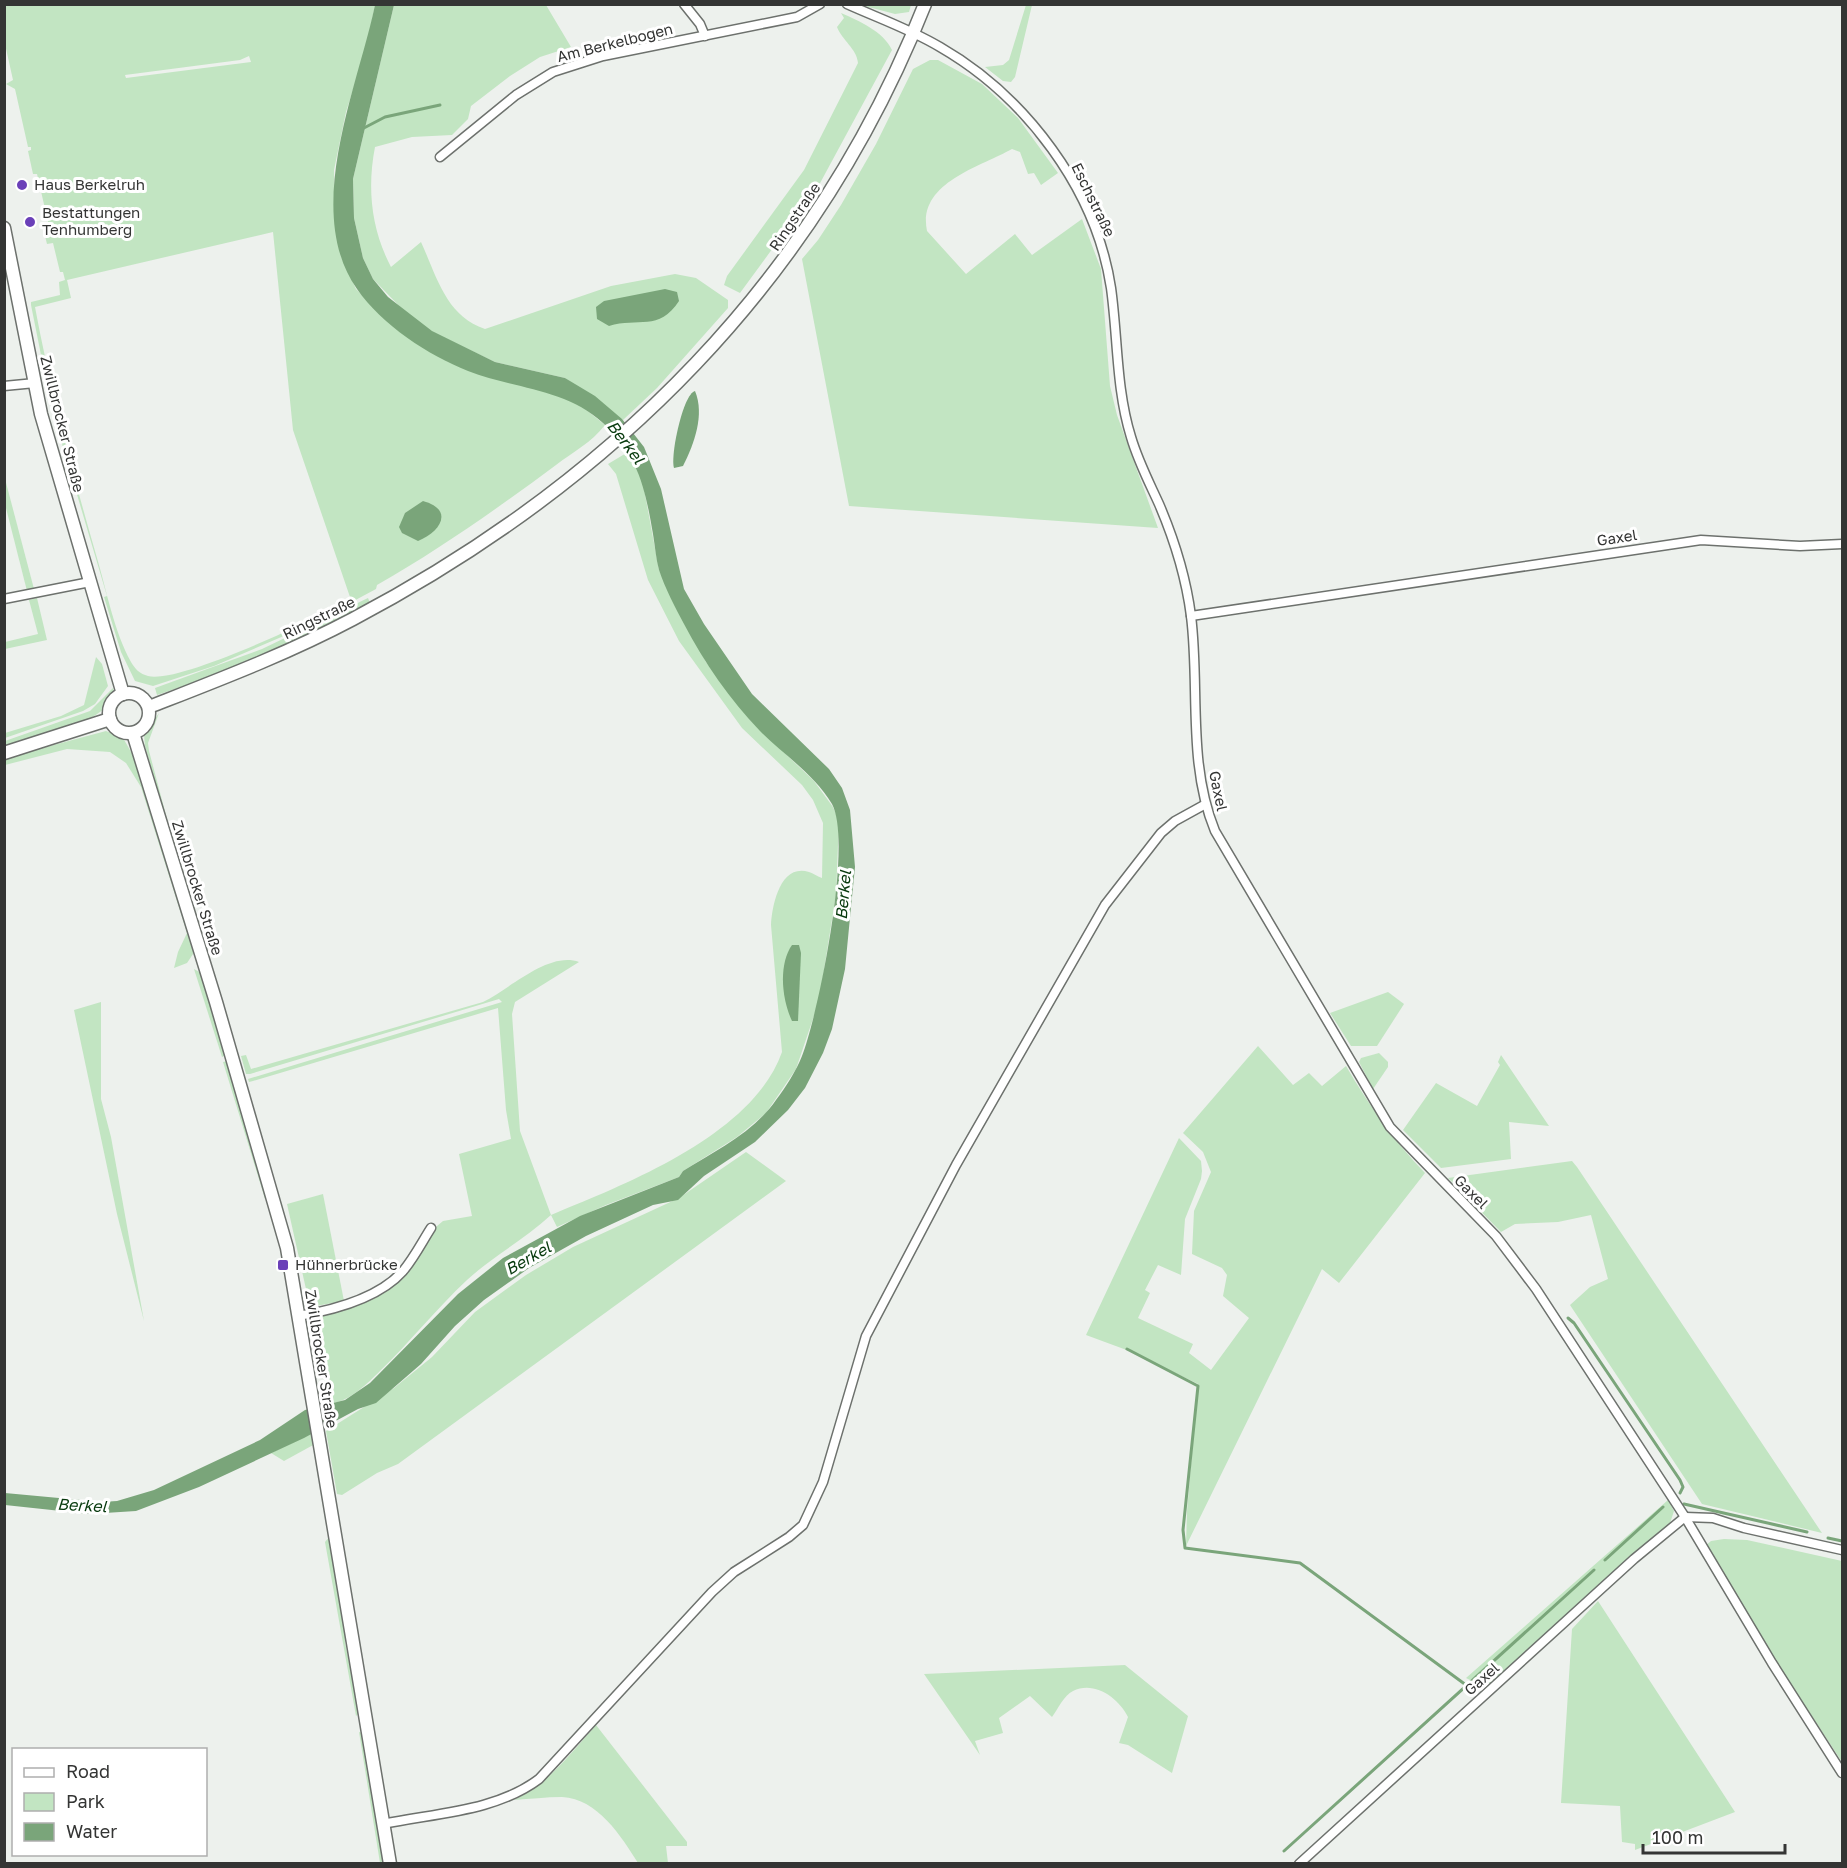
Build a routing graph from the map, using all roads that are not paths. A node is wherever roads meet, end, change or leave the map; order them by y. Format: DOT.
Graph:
graph roads {
  1 [pos="684,4"];
  2 [pos="820,4"];
  3 [pos="847,4"];
  4 [pos="925,4"];
  5 [pos="914,32"];
  6 [pos="705,36"];
  7 [pos="440,157"];
  8 [pos="4,228"];
  9 [pos="35,383"];
  10 [pos="4,386"];
  11 [pos="1842,544"];
  12 [pos="90,582"];
  13 [pos="4,599"];
  14 [pos="1191,616"];
  15 [pos="123,694"];
  16 [pos="149,707"];
  17 [pos="110,719"];
  18 [pos="133,733"];
  19 [pos="4,753"];
  20 [pos="1204,805"];
  21 [pos="431,1228"];
  22 [pos="298,1317"];
  23 [pos="1685,1517"];
  24 [pos="1842,1550"];
  25 [pos="1842,1773"];
  26 [pos="382,1824"];
  27 [pos="1309,1860"];
  28 [pos="390,1863"];
  29 [pos="1299,1863"];
  1 -- 6 [label="street"];
  2 -- 6 [label="street, Am Berkelbogen"];
  3 -- 5 [label="street, Eschstraße"];
  4 -- 5 [label="main road, Ringstraße"];
  5 -- 14 [label="street, Eschstraße"];
  5 -- 16 [label="main road, Ringstraße"];
  6 -- 7 [label="street, Am Berkelbogen"];
  8 -- 9 [label="main road, Zwillbrocker Straße"];
  9 -- 10 [label="street"];
  9 -- 12 [label="main road, Zwillbrocker Straße"];
  11 -- 14 [label="street, Gaxel"];
  12 -- 13 [label="street"];
  12 -- 15 [label="main road, Zwillbrocker Straße"];
  14 -- 20 [label="street, Gaxel"];
  15 -- 16 [label="main road"];
  15 -- 17 [label="main road"];
  16 -- 18 [label="main road"];
  17 -- 18 [label="main road"];
  17 -- 19 [label="main road"];
  18 -- 22 [label="main road, Zwillbrocker Straße"];
  20 -- 23 [label="street, Gaxel"];
  20 -- 26 [label="street"];
  21 -- 22 [label="street"];
  22 -- 26 [label="main road, Zwillbrocker Straße"];
  23 -- 24 [label="street"];
  23 -- 25 [label="street"];
  23 -- 27 [label="street, Gaxel"];
  26 -- 28 [label="main road, Zwillbrocker Straße"];
  27 -- 29 [label="street, Gaxel"];
}
